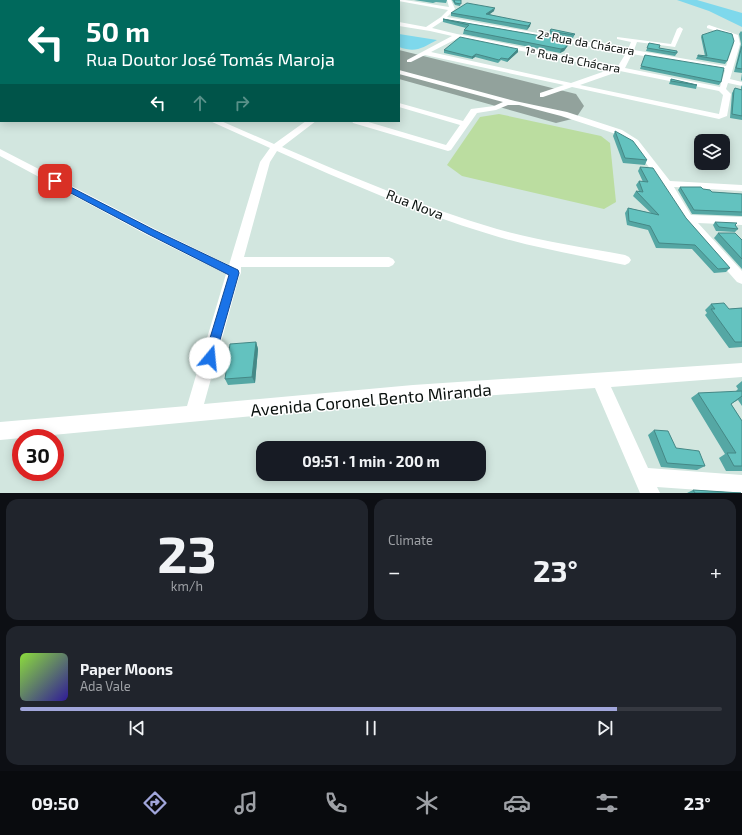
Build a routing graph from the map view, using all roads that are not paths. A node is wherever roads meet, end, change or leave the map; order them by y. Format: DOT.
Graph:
graph roads {
  1 [pos="449,0"];
  2 [pos="400,1"];
  3 [pos="452,9"];
  4 [pos="443,18"];
  5 [pos="400,24"];
  6 [pos="709,27"];
  7 [pos="429,29"];
  8 [pos="680,30"];
  9 [pos="457,36"];
  10 [pos="619,38"];
  11 [pos="634,41"];
  12 [pos="631,50"];
  13 [pos="424,53"];
  14 [pos="409,60"];
  15 [pos="621,68"];
  16 [pos="729,69"];
  17 [pos="400,72"];
  18 [pos="726,80"];
  19 [pos="742,84"];
  20 [pos="571,85"];
  21 [pos="720,89"];
  22 [pos="543,95"];
  23 [pos="512,102"];
  24 [pos="400,105"];
  25 [pos="216,122"];
  26 [pos="310,122"];
  27 [pos="359,122"];
  28 [pos="466,124"];
  29 [pos="275,148"];
  30 [pos="0,152"];
  31 [pos="667,184"];
  32 [pos="742,188"];
  33 [pos="688,219"];
  34 [pos="742,221"];
  35 [pos="625,260"];
  36 [pos="389,262"];
  37 [pos="236,268"];
  38 [pos="742,279"];
  39 [pos="742,370"];
  40 [pos="600,381"];
  41 [pos="193,414"];
  42 [pos="0,431"];
  43 [pos="742,484"];
  44 [pos="646,485"];
  1 -- 3 [label="street"];
  2 -- 3 [label="street"];
  3 -- 4 [label="street"];
  4 -- 7 [label="street"];
  4 -- 12 [label="street, 2ª Rua da Chácara"];
  5 -- 7 [label="street, 1ª Rua da Chácara"];
  6 -- 16 [label="street"];
  7 -- 9 [label="street, 1ª Rua da Chácara"];
  8 -- 11 [label="street"];
  9 -- 13 [label="street"];
  9 -- 15 [label="street, 1ª Rua da Chácara"];
  10 -- 11 [label="street"];
  11 -- 12 [label="street"];
  12 -- 15 [label="street"];
  12 -- 16 [label="street, 2ª Rua da Chácara"];
  13 -- 14 [label="street"];
  13 -- 20 [label="street"];
  15 -- 20 [label="street"];
  15 -- 21 [label="street, 1ª Rua da Chácara"];
  16 -- 18 [label="street"];
  17 -- 23 [label="street"];
  18 -- 19 [label="street"];
  18 -- 21 [label="street"];
  20 -- 21 [label="street"];
  20 -- 22 [label="street"];
  23 -- 28 [label="street"];
  23 -- 31 [label="street"];
  24 -- 28 [label="street"];
  25 -- 29 [label="street, Rua Nova"];
  26 -- 29 [label="street"];
  27 -- 28 [label="street"];
  29 -- 35 [label="street, Rua Nova"];
  29 -- 37 [label="street"];
  30 -- 37 [label="street"];
  31 -- 32 [label="street"];
  31 -- 33 [label="street"];
  33 -- 34 [label="street"];
  33 -- 38 [label="street"];
  36 -- 37 [label="street"];
  37 -- 41 [label="street"];
  39 -- 40 [label="street, Avenida Coronel Bento Miranda"];
  40 -- 41 [label="street, Avenida Coronel Bento Miranda"];
  40 -- 44 [label="street"];
  41 -- 42 [label="street, Avenida Coronel Bento Miranda"];
  43 -- 44 [label="street"];
}
